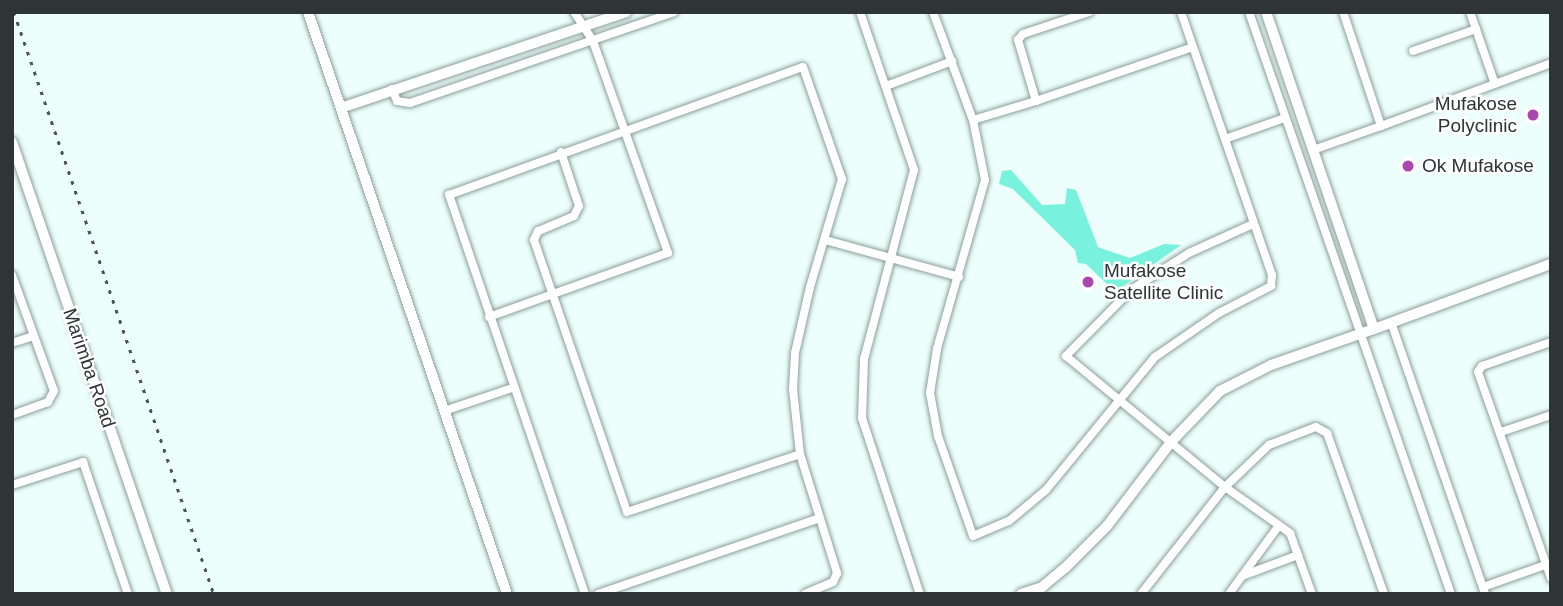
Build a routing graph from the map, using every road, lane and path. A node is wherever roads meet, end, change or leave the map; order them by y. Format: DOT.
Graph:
graph roads {
  1 [pos="308,12"];
  2 [pos="574,12"];
  3 [pos="626,12"];
  4 [pos="674,12"];
  5 [pos="860,12"];
  6 [pos="933,12"];
  7 [pos="1088,12"];
  8 [pos="1181,12"];
  9 [pos="1249,12"];
  10 [pos="1266,12"];
  11 [pos="1343,12"];
  12 [pos="1470,12"];
  13 [pos="581,28"];
  14 [pos="1476,29"];
  15 [pos="593,41"];
  16 [pos="1194,47"];
  17 [pos="1413,51"];
  18 [pos="952,61"];
  19 [pos="1551,63"];
  20 [pos="1495,84"];
  21 [pos="886,86"];
  22 [pos="393,89"];
  23 [pos="1036,101"];
  24 [pos="341,108"];
  25 [pos="1286,118"];
  26 [pos="973,120"];
  27 [pos="1381,126"];
  28 [pos="624,128"];
  29 [pos="1225,139"];
  30 [pos="12,142"];
  31 [pos="1312,150"];
  32 [pos="561,152"];
  33 [pos="1253,224"];
  34 [pos="825,240"];
  35 [pos="890,260"];
  36 [pos="1551,264"];
  37 [pos="12,275"];
  38 [pos="959,277"];
  39 [pos="552,294"];
  40 [pos="489,317"];
  41 [pos="1391,322"];
  42 [pos="1374,329"];
  43 [pos="1362,333"];
  44 [pos="34,336"];
  45 [pos="1551,342"];
  46 [pos="12,344"];
  47 [pos="512,388"];
  48 [pos="1117,399"];
  49 [pos="444,411"];
  50 [pos="12,415"];
  51 [pos="1551,415"];
  52 [pos="1501,432"];
  53 [pos="1171,442"];
  54 [pos="800,454"];
  55 [pos="12,485"];
  56 [pos="1224,487"];
  57 [pos="817,519"];
  58 [pos="1277,528"];
  59 [pos="1298,555"];
  60 [pos="1545,565"];
  61 [pos="1242,576"];
  62 [pos="1551,578"];
  63 [pos="1484,590"];
  64 [pos="128,594"];
  65 [pos="167,594"];
  66 [pos="507,594"];
  67 [pos="585,594"];
  68 [pos="598,594"];
  69 [pos="804,594"];
  70 [pos="920,594"];
  71 [pos="1021,594"];
  72 [pos="1142,594"];
  73 [pos="1229,594"];
  74 [pos="1311,594"];
  75 [pos="1384,594"];
  76 [pos="1451,594"];
  1 -- 24 [label="street"];
  2 -- 13 [label="street"];
  3 -- 13 [label="street"];
  4 -- 15 [label="street"];
  5 -- 21 [label="street"];
  6 -- 18 [label="street"];
  7 -- 23 [label="street"];
  8 -- 16 [label="street"];
  9 -- 25 [label="street"];
  10 -- 31 [label="street"];
  11 -- 27 [label="street"];
  12 -- 14 [label="street"];
  13 -- 15 [label="street"];
  13 -- 22 [label="street"];
  14 -- 17 [label="street"];
  14 -- 20 [label="street"];
  15 -- 22 [label="street"];
  15 -- 28 [label="street"];
  16 -- 23 [label="street"];
  16 -- 29 [label="street"];
  18 -- 21 [label="street"];
  18 -- 26 [label="street"];
  19 -- 20 [label="street"];
  20 -- 27 [label="street"];
  21 -- 35 [label="street"];
  22 -- 24 [label="street"];
  23 -- 26 [label="street"];
  24 -- 49 [label="street"];
  25 -- 29 [label="street"];
  25 -- 43 [label="street"];
  26 -- 38 [label="street"];
  27 -- 31 [label="street"];
  28 -- 32 [label="street"];
  28 -- 34 [label="street"];
  28 -- 39 [label="street"];
  29 -- 33 [label="street"];
  30 -- 65 [label="street, Marimba Road"];
  31 -- 42 [label="street"];
  32 -- 39 [label="street"];
  32 -- 40 [label="street"];
  33 -- 48 [label="street"];
  33 -- 48 [label="street"];
  34 -- 35 [label="street"];
  34 -- 54 [label="street"];
  35 -- 38 [label="street"];
  35 -- 70 [label="street"];
  36 -- 41 [label="street"];
  37 -- 44 [label="street"];
  38 -- 48 [label="street"];
  39 -- 40 [label="street"];
  39 -- 54 [label="street"];
  40 -- 47 [label="street"];
  41 -- 42 [label="street"];
  41 -- 63 [label="street"];
  42 -- 43 [label="street"];
  43 -- 53 [label="street"];
  43 -- 76 [label="street"];
  44 -- 46 [label="street"];
  44 -- 50 [label="street"];
  45 -- 52 [label="street"];
  47 -- 49 [label="street"];
  47 -- 67 [label="street"];
  48 -- 53 [label="street"];
  49 -- 66 [label="street"];
  51 -- 52 [label="street"];
  52 -- 60 [label="street"];
  53 -- 56 [label="street"];
  53 -- 71 [label="street"];
  54 -- 57 [label="street"];
  55 -- 64 [label="street"];
  56 -- 58 [label="street"];
  56 -- 72 [label="street"];
  56 -- 75 [label="street"];
  57 -- 68 [label="street"];
  57 -- 69 [label="street"];
  58 -- 59 [label="street"];
  58 -- 61 [label="street"];
  59 -- 61 [label="street"];
  59 -- 74 [label="street"];
  60 -- 62 [label="street"];
  60 -- 63 [label="street"];
  61 -- 73 [label="street"];
}
